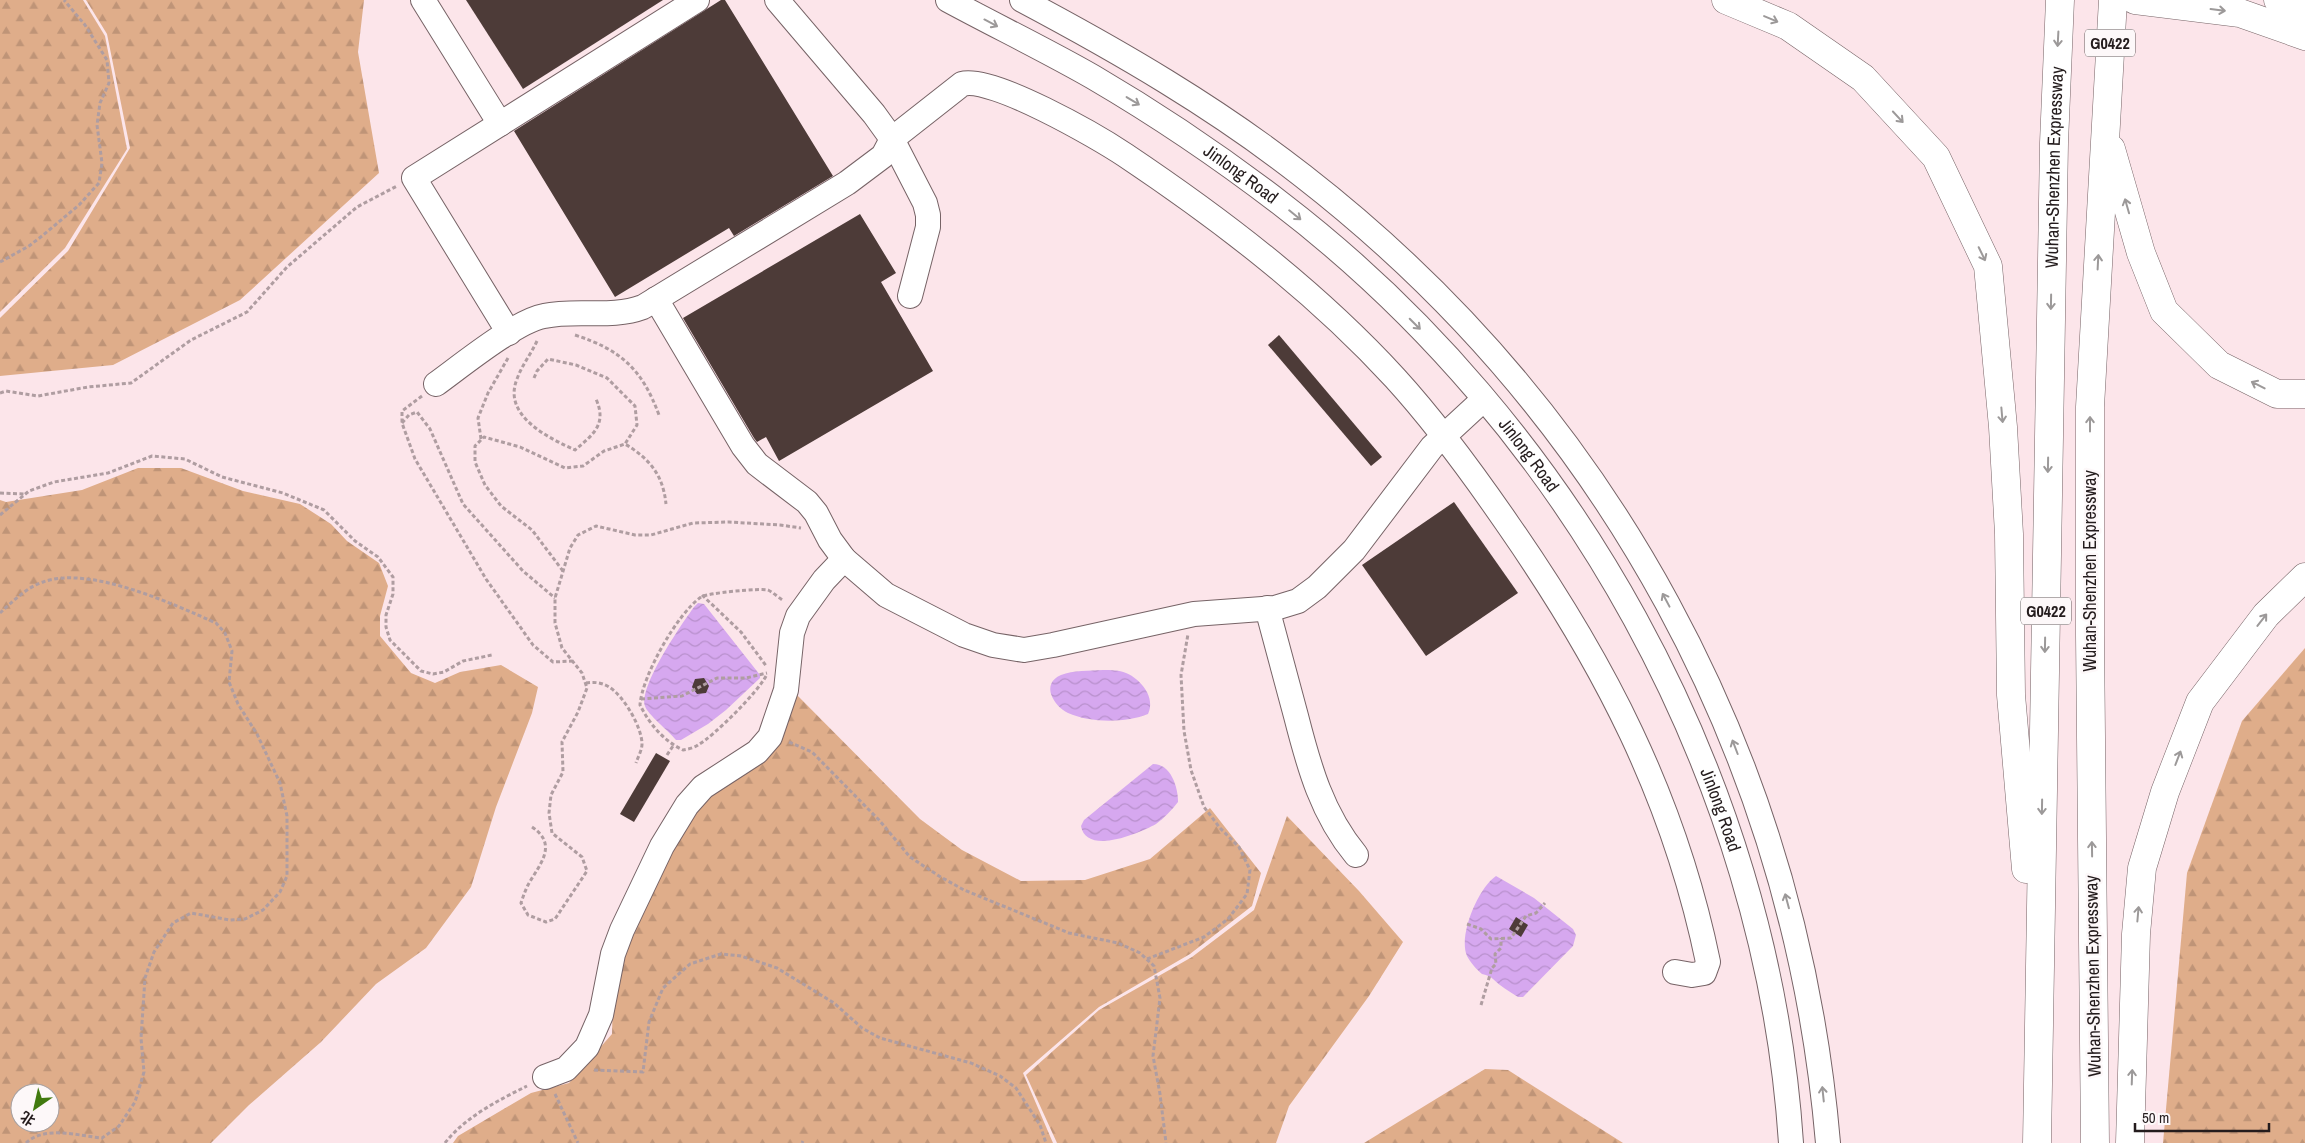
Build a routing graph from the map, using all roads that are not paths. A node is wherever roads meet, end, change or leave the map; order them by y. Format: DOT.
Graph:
graph roads {
  1 [pos="422,0"];
  2 [pos="697,0"];
  3 [pos="777,0"];
  4 [pos="948,0"];
  5 [pos="1022,0"];
  6 [pos="1726,0"];
  7 [pos="2060,0"];
  8 [pos="2113,0"];
  9 [pos="2134,0"];
  10 [pos="2278,0"];
  11 [pos="2305,8"];
  12 [pos="2305,36"];
  13 [pos="500,124"];
  14 [pos="2104,127"];
  15 [pos="892,139"];
  16 [pos="910,296"];
  17 [pos="656,299"];
  18 [pos="517,341"];
  19 [pos="436,384"];
  20 [pos="2305,394"];
  21 [pos="1484,399"];
  22 [pos="1442,435"];
  23 [pos="844,559"];
  24 [pos="2305,577"];
  25 [pos="1267,608"];
  26 [pos="1356,855"];
  27 [pos="1675,972"];
  28 [pos="2039,1012"];
  29 [pos="555,1073"];
  30 [pos="1790,1143"];
  31 [pos="1828,1143"];
  32 [pos="2036,1143"];
  33 [pos="2095,1143"];
  34 [pos="2130,1143"];
  1 -- 13 [label="street"];
  2 -- 13 [label="street"];
  3 -- 15 [label="street"];
  4 -- 21 [label="street, Jinlong Road, one-way"];
  31 -- 5 [label="street, Jinlong Road, one-way"];
  6 -- 28 [label="highway, one-way"];
  7 -- 28 [label="highway, Wuhan-Shenzhen Expressway / G0422, one-way"];
  8 -- 14 [label="highway, Wuhan-Shenzhen Expressway / G0422"];
  9 -- 12 [label="highway, one-way"];
  10 -- 11 [label="highway"];
  13 -- 18 [label="street"];
  20 -- 14 [label="highway, one-way"];
  33 -- 14 [label="highway, Wuhan-Shenzhen Expressway / G0422, one-way"];
  15 -- 16 [label="street"];
  15 -- 17 [label="street"];
  15 -- 22 [label="street"];
  17 -- 18 [label="street"];
  17 -- 23 [label="street"];
  18 -- 19 [label="street"];
  21 -- 22 [label="street"];
  21 -- 30 [label="street, Jinlong Road"];
  22 -- 25 [label="street"];
  22 -- 27 [label="street"];
  23 -- 25 [label="street"];
  23 -- 29 [label="street"];
  34 -- 24 [label="highway, one-way"];
  25 -- 26 [label="street"];
  28 -- 32 [label="highway, Wuhan-Shenzhen Expressway / G0422"];
}
